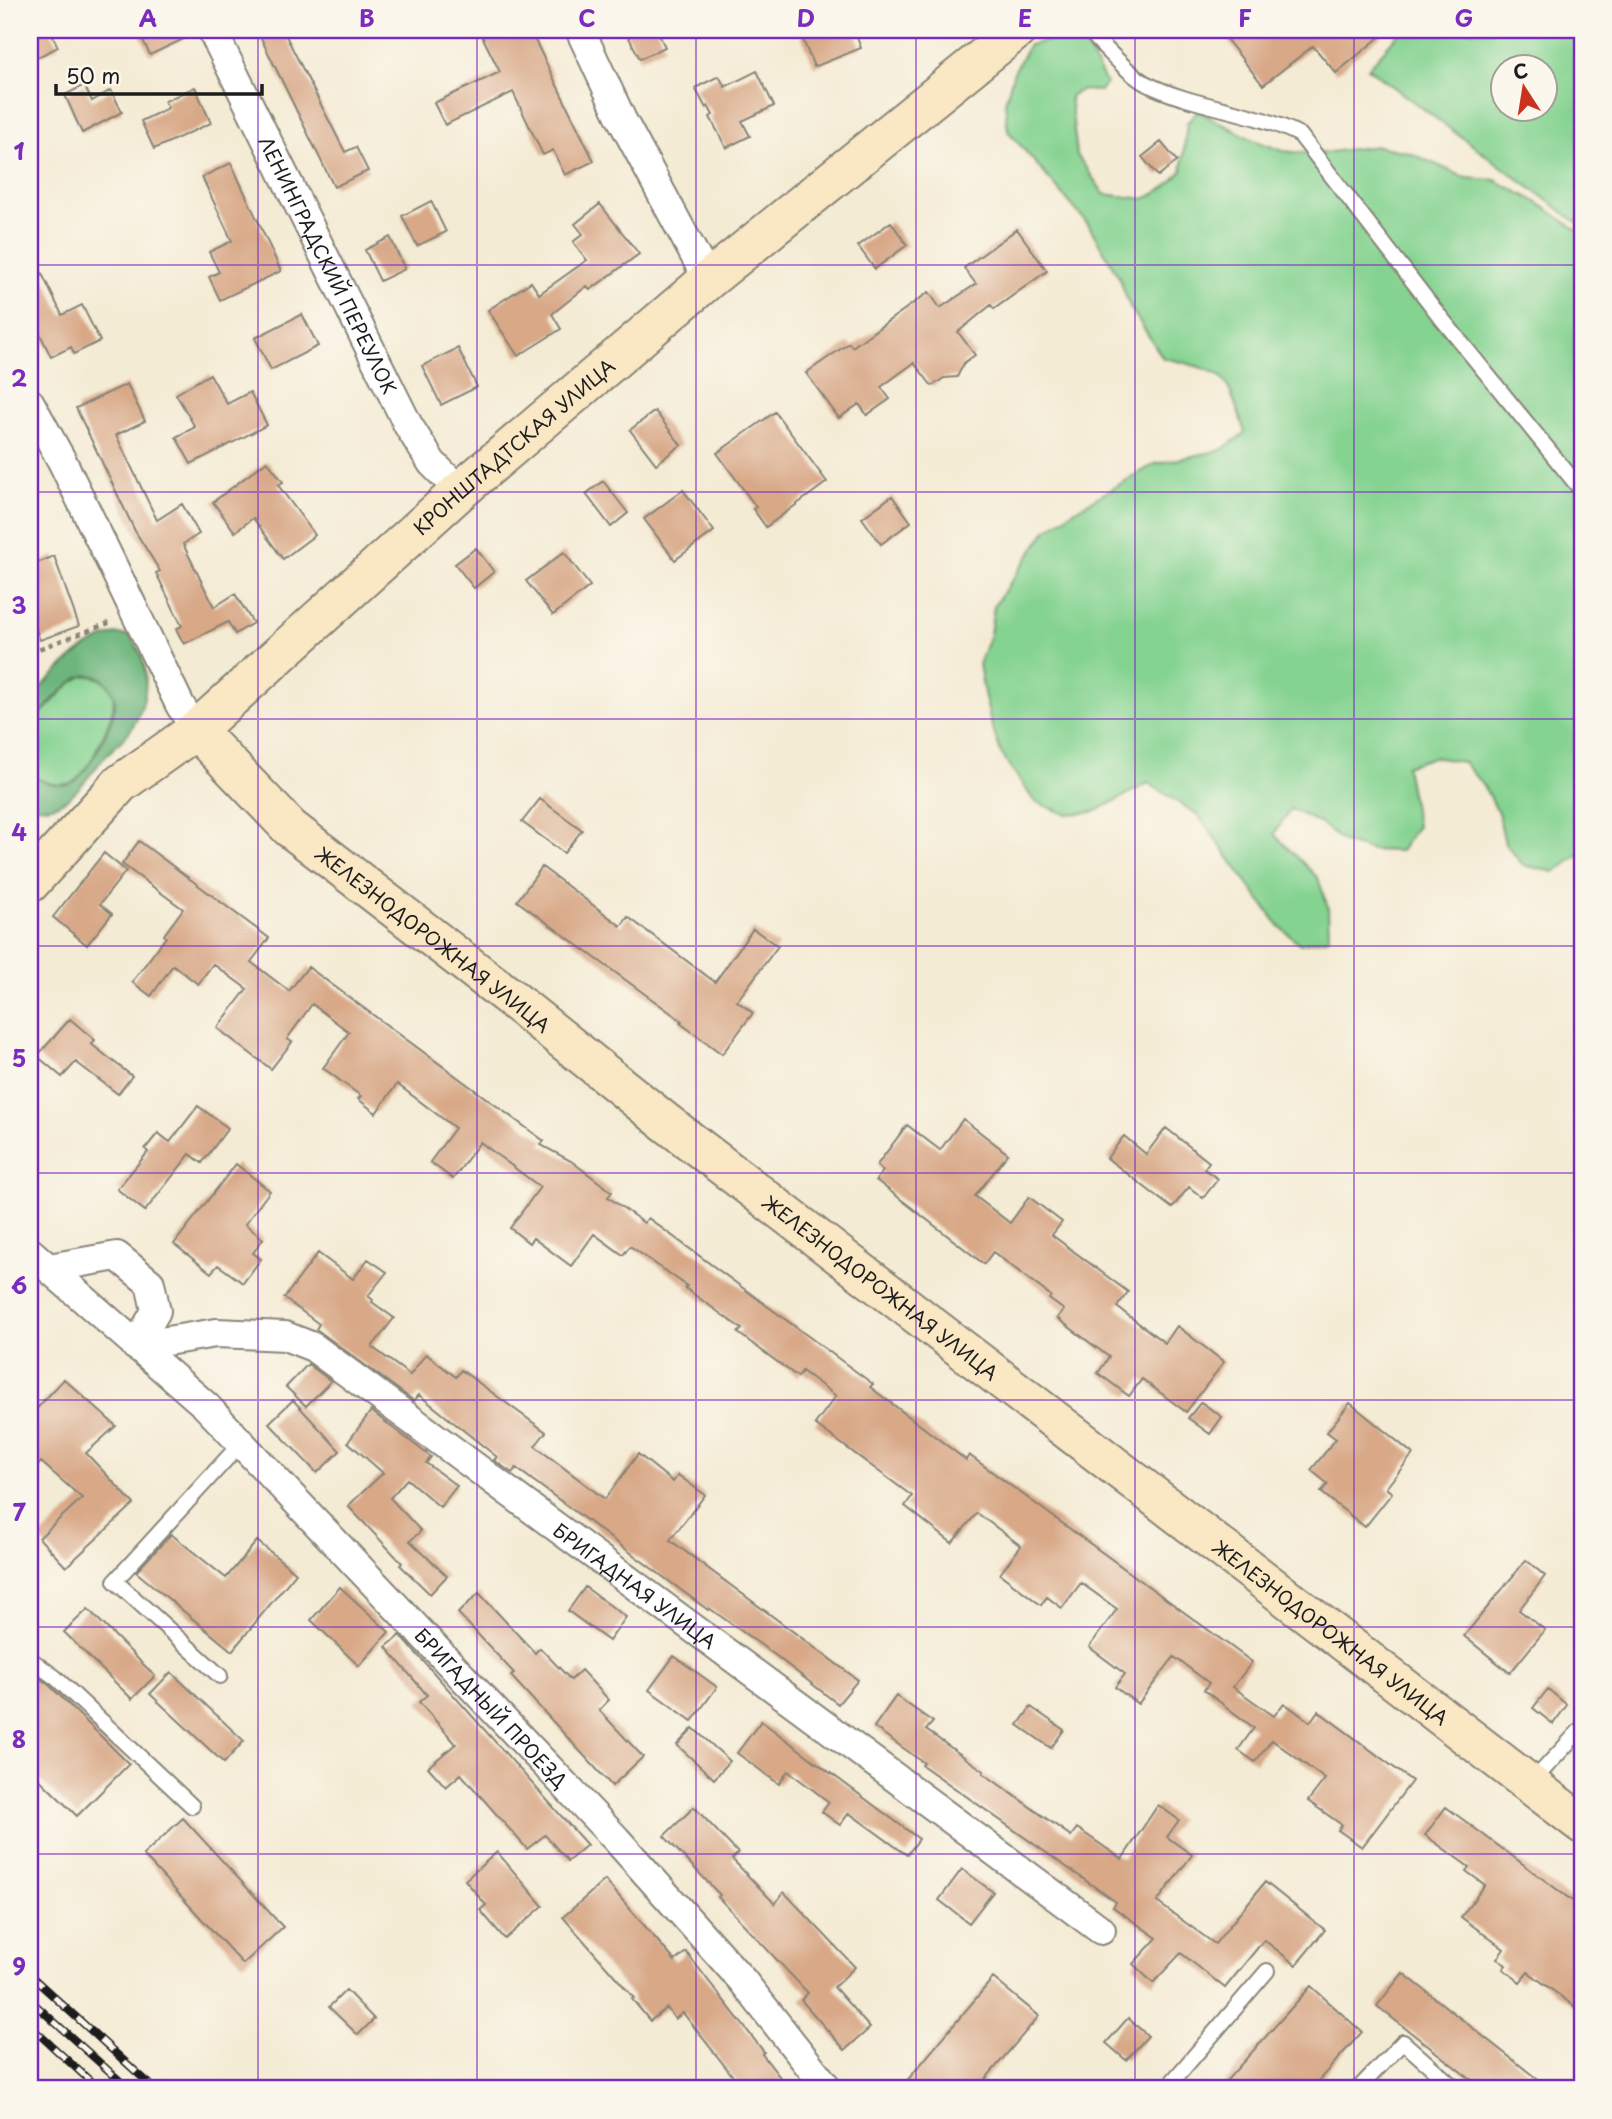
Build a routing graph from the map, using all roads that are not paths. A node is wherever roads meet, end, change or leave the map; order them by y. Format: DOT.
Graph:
graph roads {
  1 [pos="212,30"];
  2 [pos="580,30"];
  3 [pos="1017,30"];
  4 [pos="1088,30"];
  5 [pos="708,280"];
  6 [pos="30,403"];
  7 [pos="460,491"];
  8 [pos="1582,491"];
  9 [pos="196,730"];
  10 [pos="30,883"];
  11 [pos="39,1260"];
  12 [pos="136,1346"];
  13 [pos="241,1443"];
  14 [pos="30,1659"];
  15 [pos="219,1676"];
  16 [pos="1582,1728"];
  17 [pos="1531,1784"];
  18 [pos="192,1806"];
  19 [pos="1582,1824"];
  20 [pos="1101,1930"];
  21 [pos="1267,1971"];
  22 [pos="828,2089"];
  23 [pos="1166,2089"];
  24 [pos="1358,2089"];
  25 [pos="1456,2089"];
  1 -- 7 [label="street, ЛЕНИНГРАДСКИЙ ПЕРЕУЛОК"];
  2 -- 5 [label="street"];
  3 -- 5 [label="street, КРОНШТАДТСКАЯ УЛИЦА"];
  4 -- 8 [label="lane"];
  5 -- 7 [label="street, КРОНШТАДТСКАЯ УЛИЦА"];
  6 -- 9 [label="street"];
  7 -- 9 [label="street, КРОНШТАДТСКАЯ УЛИЦА"];
  9 -- 10 [label="street, КРОНШТАДТСКАЯ УЛИЦА"];
  9 -- 17 [label="street, ЖЕЛЕЗНОДОРОЖНАЯ УЛИЦА"];
  11 -- 12 [label="street"];
  11 -- 12 [label="street"];
  12 -- 13 [label="street, БРИГАДНЫЙ ПРОЕЗД"];
  12 -- 20 [label="street, БРИГАДНАЯ УЛИЦА"];
  13 -- 15 [label="lane"];
  13 -- 22 [label="street, БРИГАДНЫЙ ПРОЕЗД"];
  14 -- 18 [label="lane"];
  16 -- 17 [label="lane"];
  17 -- 19 [label="street, ЖЕЛЕЗНОДОРОЖНАЯ УЛИЦА"];
  21 -- 23 [label="lane"];
  24 -- 25 [label="lane"];
}
